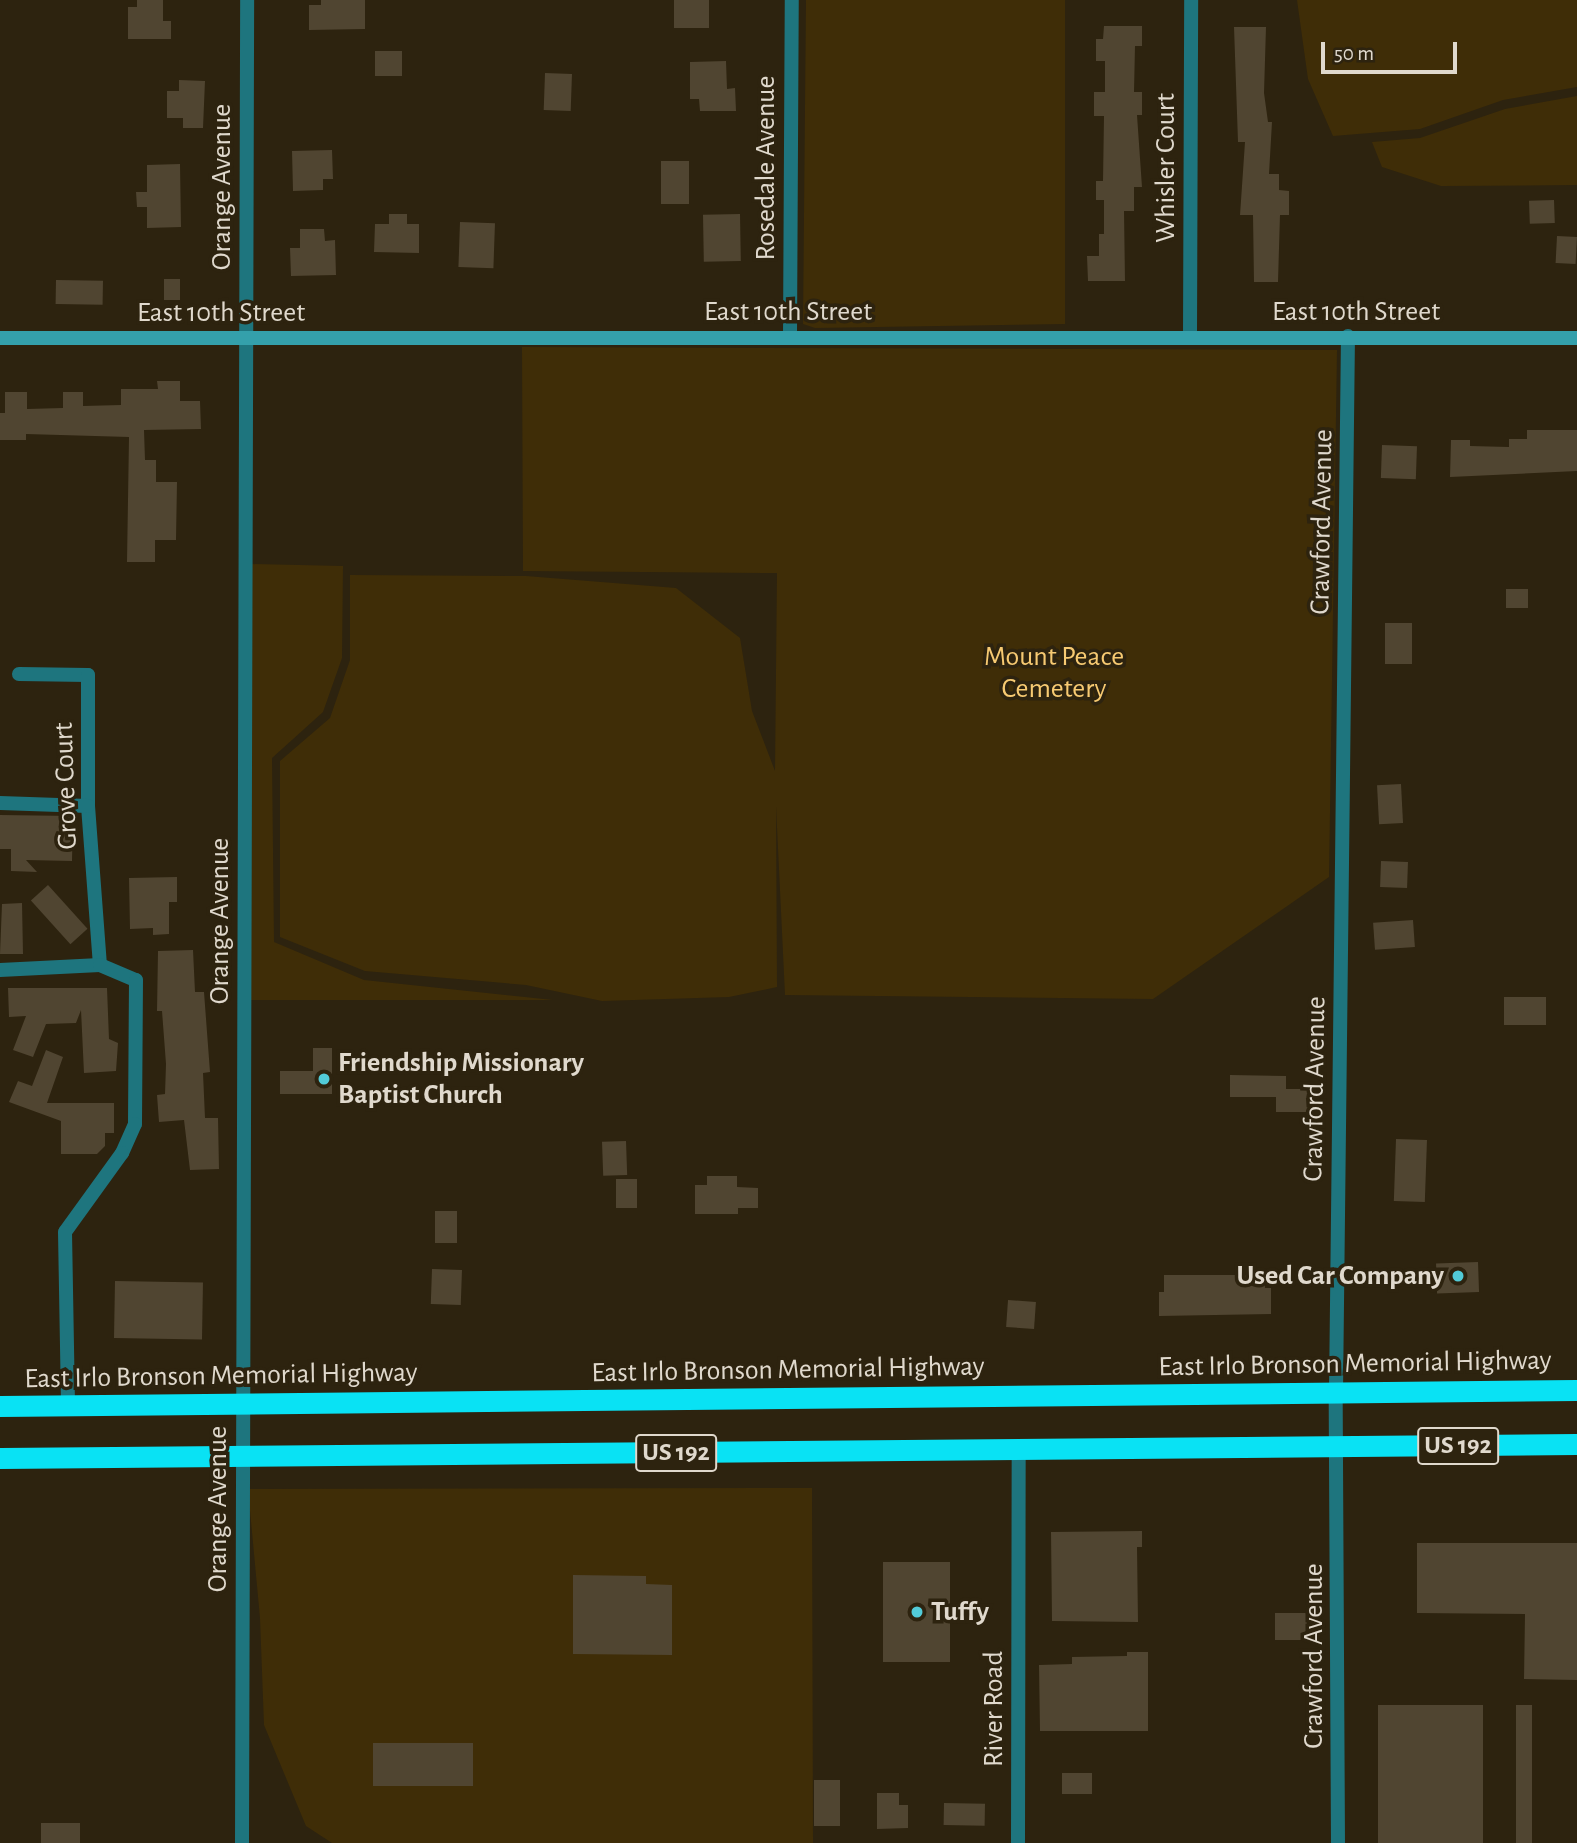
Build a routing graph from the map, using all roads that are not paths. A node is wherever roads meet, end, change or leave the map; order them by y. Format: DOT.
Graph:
graph roads {
  1 [pos="247,0"];
  2 [pos="792,0"];
  3 [pos="1191,0"];
  4 [pos="790,336"];
  5 [pos="1190,336"];
  6 [pos="1349,336"];
  7 [pos="246,337"];
  8 [pos="0,338"];
  9 [pos="1577,338"];
  10 [pos="19,674"];
  11 [pos="0,803"];
  12 [pos="88,806"];
  13 [pos="100,965"];
  14 [pos="0,970"];
  15 [pos="1577,1391"];
  16 [pos="1336,1392"];
  17 [pos="243,1404"];
  18 [pos="68,1405"];
  19 [pos="0,1406"];
  20 [pos="1577,1444"];
  21 [pos="1339,1447"];
  22 [pos="1019,1450"];
  23 [pos="242,1457"];
  24 [pos="0,1458"];
  25 [pos="242,1843"];
  26 [pos="1018,1843"];
  27 [pos="1338,1843"];
  1 -- 7 [label="street, Orange Avenue"];
  2 -- 4 [label="street, Rosedale Avenue"];
  3 -- 5 [label="street, Whisler Court"];
  4 -- 5 [label="street, East 10th Street"];
  4 -- 7 [label="street, East 10th Street"];
  5 -- 6 [label="street, East 10th Street"];
  6 -- 9 [label="street, East 10th Street"];
  6 -- 16 [label="street, Crawford Avenue"];
  7 -- 8 [label="street, East 10th Street"];
  7 -- 17 [label="street, Orange Avenue"];
  10 -- 12 [label="street, Grove Court"];
  11 -- 12 [label="street"];
  12 -- 13 [label="street, Grove Court"];
  13 -- 14 [label="street"];
  13 -- 18 [label="street"];
  15 -- 16 [label="highway, East Irlo Bronson Memorial Highway / US 192"];
  16 -- 17 [label="highway, East Irlo Bronson Memorial Highway / US 192"];
  16 -- 21 [label="street, Crawford Avenue"];
  17 -- 18 [label="highway, East Irlo Bronson Memorial Highway / US 192"];
  17 -- 23 [label="street, Orange Avenue"];
  18 -- 19 [label="highway, East Irlo Bronson Memorial Highway / US 192"];
  20 -- 21 [label="highway, US 192"];
  21 -- 22 [label="highway, US 192"];
  21 -- 27 [label="street, Crawford Avenue"];
  22 -- 23 [label="highway, US 192"];
  22 -- 26 [label="street, River Road"];
  23 -- 24 [label="highway, US 192"];
  23 -- 25 [label="street, Orange Avenue"];
}
